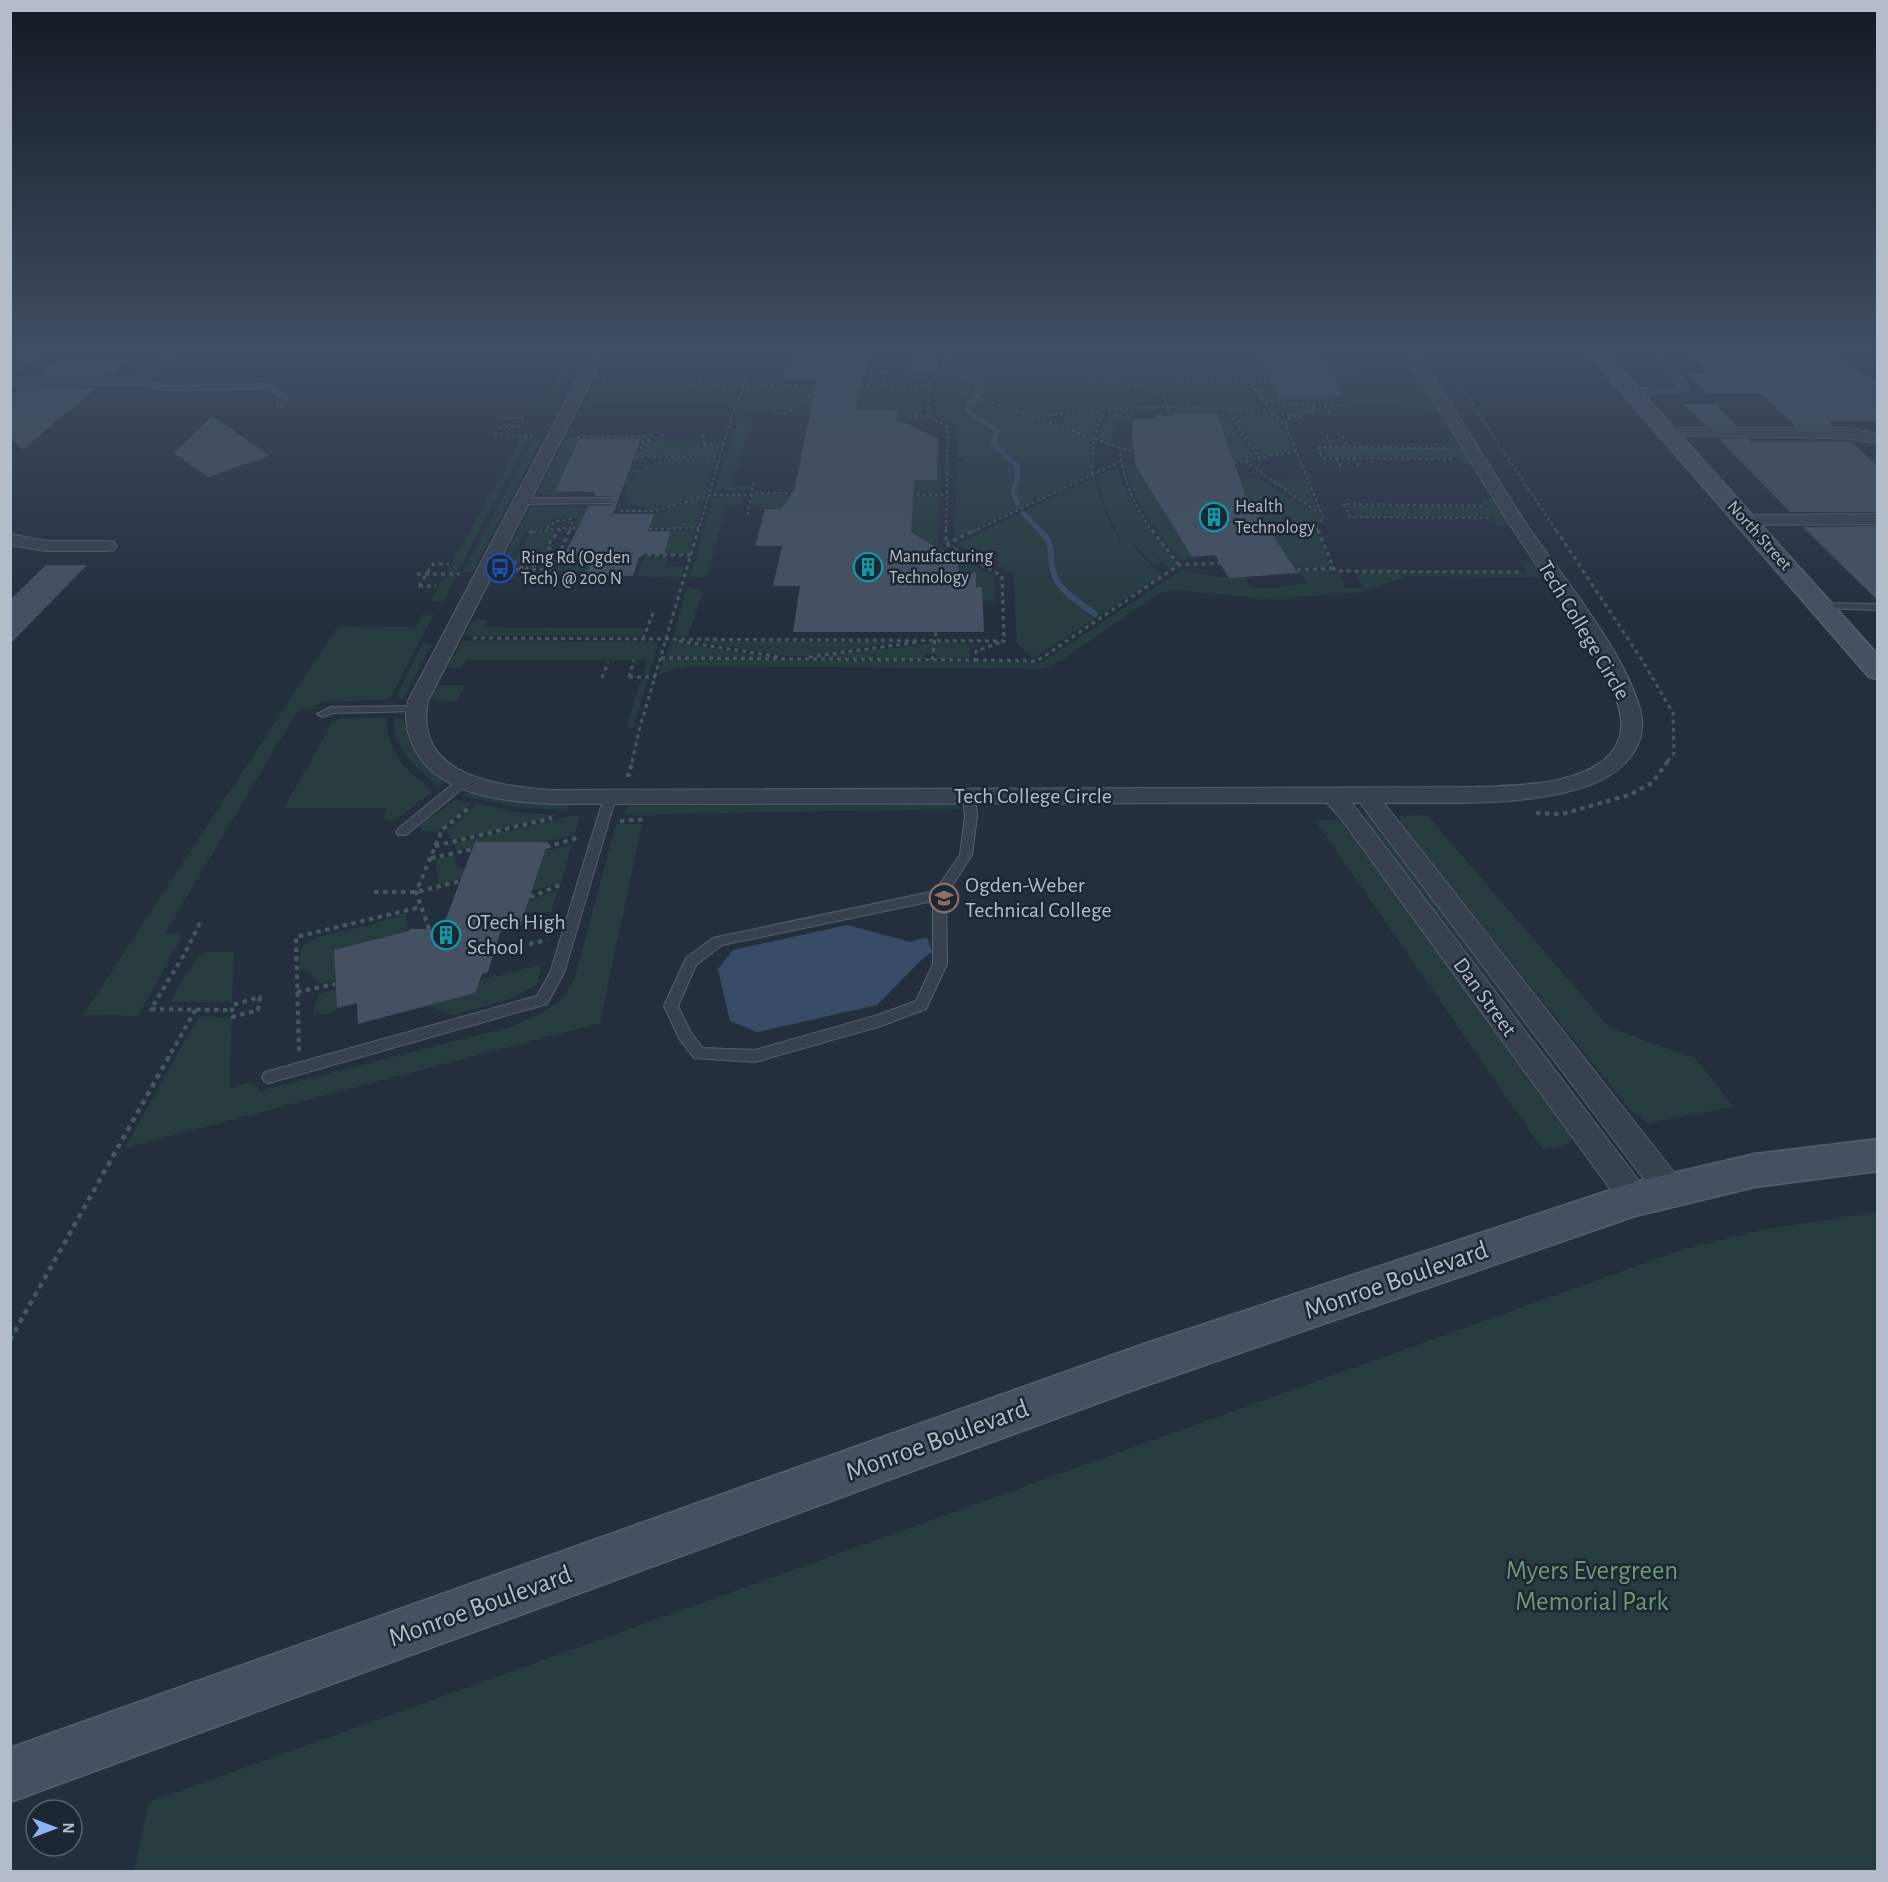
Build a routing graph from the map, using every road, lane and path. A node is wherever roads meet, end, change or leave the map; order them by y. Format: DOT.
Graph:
graph roads {
  1 [pos="515,436"];
  2 [pos="555,436"];
  3 [pos="650,436"];
  4 [pos="662,436"];
  5 [pos="704,436"];
  6 [pos="726,436"];
  7 [pos="948,436"];
  8 [pos="1087,436"];
  9 [pos="1242,436"];
  10 [pos="1290,436"];
  11 [pos="1327,436"];
  12 [pos="1343,436"];
  13 [pos="1463,436"];
  14 [pos="1493,436"];
  15 [pos="1670,436"];
  16 [pos="533,437"];
  17 [pos="568,437"];
  18 [pos="1093,438"];
  19 [pos="648,442"];
  20 [pos="660,442"];
  21 [pos="723,446"];
  22 [pos="1120,447"];
  23 [pos="1332,447"];
  24 [pos="1348,447"];
  25 [pos="1446,447"];
  26 [pos="1296,452"];
  27 [pos="1142,455"];
  28 [pos="719,456"];
  29 [pos="1337,458"];
  30 [pos="1354,458"];
  31 [pos="1261,459"];
  32 [pos="1454,459"];
  33 [pos="1245,461"];
  34 [pos="1119,462"];
  35 [pos="1234,463"];
  36 [pos="1341,467"];
  37 [pos="1359,467"];
  38 [pos="1092,474"];
  39 [pos="754,480"];
  40 [pos="751,494"];
  41 [pos="946,495"];
  42 [pos="708,496"];
  43 [pos="521,501"];
  44 [pos="609,501"];
  45 [pos="1482,506"];
  46 [pos="1320,510"];
  47 [pos="748,515"];
  48 [pos="1491,518"];
  49 [pos="1878,519"];
  50 [pos="1744,520"];
  51 [pos="547,528"];
  52 [pos="562,528"];
  53 [pos="571,528"];
  54 [pos="699,528"];
  55 [pos="649,529"];
  56 [pos="525,535"];
  57 [pos="14,544"];
  58 [pos="946,544"];
  59 [pos="108,546"];
  60 [pos="639,555"];
  61 [pos="691,555"];
  62 [pos="512,560"];
  63 [pos="1220,562"];
  64 [pos="449,564"];
  65 [pos="1179,565"];
  66 [pos="1334,568"];
  67 [pos="527,569"];
  68 [pos="1297,570"];
  69 [pos="502,572"];
  70 [pos="1522,572"];
  71 [pos="417,574"];
  72 [pos="427,574"];
  73 [pos="467,574"];
  74 [pos="436,586"];
  75 [pos="1820,606"];
  76 [pos="1878,607"];
  77 [pos="653,613"];
  78 [pos="936,632"];
  79 [pos="464,638"];
  80 [pos="644,639"];
  81 [pos="666,639"];
  82 [pos="933,640"];
  83 [pos="1004,641"];
  84 [pos="661,658"];
  85 [pos="794,659"];
  86 [pos="634,660"];
  87 [pos="932,660"];
  88 [pos="975,660"];
  89 [pos="608,662"];
  90 [pos="1878,670"];
  91 [pos="655,677"];
  92 [pos="602,678"];
  93 [pos="417,709"];
  94 [pos="322,714"];
  95 [pos="618,774"];
  96 [pos="464,781"];
  97 [pos="969,796"];
  98 [pos="1333,796"];
  99 [pos="1367,796"];
  100 [pos="610,797"];
  101 [pos="477,802"];
  102 [pos="1527,813"];
  103 [pos="554,818"];
  104 [pos="581,830"];
  105 [pos="402,832"];
  106 [pos="578,838"];
  107 [pos="435,846"];
  108 [pos="546,847"];
  109 [pos="575,847"];
  110 [pos="473,849"];
  111 [pos="430,858"];
  112 [pos="567,875"];
  113 [pos="460,881"];
  114 [pos="564,884"];
  115 [pos="374,892"];
  116 [pos="416,892"];
  117 [pos="939,895"];
  118 [pos="561,896"];
  119 [pos="530,897"];
  120 [pos="421,907"];
  121 [pos="200,923"];
  122 [pos="429,929"];
  123 [pos="550,929"];
  124 [pos="494,952"];
  125 [pos="335,984"];
  126 [pos="297,992"];
  127 [pos="196,1009"];
  128 [pos="231,1010"];
  129 [pos="298,1051"];
  130 [pos="269,1077"];
  131 [pos="1878,1155"];
  132 [pos="1652,1194"];
  133 [pos="10,1340"];
  134 [pos="10,1775"];
  1 -- 16 [label="path"];
  2 -- 43 [label="street, Tech College Circle"];
  3 -- 19 [label="path"];
  4 -- 20 [label="path"];
  5 -- 21 [label="path"];
  6 -- 21 [label="path"];
  7 -- 41 [label="path"];
  8 -- 18 [label="path"];
  9 -- 31 [label="path"];
  10 -- 26 [label="path"];
  11 -- 23 [label="path"];
  12 -- 24 [label="path"];
  13 -- 99 [label="street, Tech College Circle"];
  14 -- 102 [label="path"];
  15 -- 50 [label="main road, North Street"];
  17 -- 28 [label="path"];
  18 -- 22 [label="path"];
  18 -- 38 [label="path"];
  21 -- 28 [label="path"];
  22 -- 27 [label="path"];
  22 -- 34 [label="path"];
  23 -- 24 [label="path"];
  23 -- 29 [label="path"];
  24 -- 25 [label="path"];
  26 -- 31 [label="path"];
  26 -- 46 [label="path"];
  28 -- 42 [label="path"];
  29 -- 30 [label="path"];
  29 -- 36 [label="path"];
  30 -- 32 [label="path"];
  30 -- 37 [label="path"];
  31 -- 33 [label="path"];
  33 -- 35 [label="path"];
  33 -- 46 [label="path"];
  34 -- 38 [label="path"];
  34 -- 65 [label="path"];
  38 -- 58 [label="path"];
  39 -- 40 [label="path"];
  40 -- 41 [label="path"];
  40 -- 42 [label="path"];
  40 -- 47 [label="path"];
  41 -- 58 [label="path"];
  42 -- 53 [label="path"];
  42 -- 54 [label="path"];
  43 -- 44 [label="lane"];
  43 -- 93 [label="street, Tech College Circle"];
  45 -- 48 [label="path"];
  46 -- 66 [label="path"];
  49 -- 50 [label="street"];
  50 -- 75 [label="main road, North Street"];
  51 -- 52 [label="path"];
  51 -- 53 [label="path"];
  51 -- 56 [label="path"];
  52 -- 53 [label="path"];
  52 -- 67 [label="path"];
  53 -- 67 [label="path"];
  54 -- 55 [label="path"];
  54 -- 61 [label="path"];
  57 -- 59 [label="street"];
  58 -- 83 [label="path"];
  60 -- 61 [label="path"];
  61 -- 81 [label="path"];
  62 -- 67 [label="path"];
  63 -- 65 [label="path"];
  64 -- 72 [label="path"];
  65 -- 88 [label="path"];
  66 -- 68 [label="path"];
  66 -- 70 [label="path"];
  67 -- 69 [label="path"];
  71 -- 72 [label="path"];
  72 -- 73 [label="path"];
  72 -- 74 [label="path"];
  75 -- 76 [label="lane"];
  75 -- 90 [label="main road, North Street"];
  77 -- 80 [label="path"];
  78 -- 87 [label="path, bridge"];
  79 -- 80 [label="path"];
  80 -- 81 [label="path"];
  81 -- 82 [label="path"];
  81 -- 84 [label="path"];
  81 -- 85 [label="path"];
  82 -- 83 [label="path"];
  82 -- 85 [label="path"];
  83 -- 88 [label="path"];
  84 -- 85 [label="path"];
  84 -- 91 [label="path"];
  85 -- 87 [label="path"];
  86 -- 91 [label="path"];
  87 -- 88 [label="path"];
  89 -- 92 [label="path"];
  91 -- 95 [label="path"];
  93 -- 94 [label="lane"];
  93 -- 96 [label="street, Tech College Circle"];
  96 -- 100 [label="street, Tech College Circle"];
  96 -- 105 [label="lane"];
  97 -- 98 [label="street, Tech College Circle"];
  97 -- 100 [label="street, Tech College Circle"];
  97 -- 117 [label="lane"];
  98 -- 99 [label="street, Tech College Circle"];
  98 -- 132 [label="street, Dan Street"];
  99 -- 132 [label="street, Dan Street"];
  100 -- 130 [label="lane"];
  101 -- 107 [label="path"];
  103 -- 107 [label="path"];
  104 -- 106 [label="path"];
  106 -- 108 [label="path"];
  106 -- 109 [label="path"];
  107 -- 111 [label="path"];
  110 -- 111 [label="path"];
  111 -- 116 [label="path"];
  112 -- 114 [label="path"];
  113 -- 116 [label="path"];
  114 -- 118 [label="path"];
  114 -- 119 [label="path"];
  115 -- 116 [label="path"];
  116 -- 120 [label="path"];
  117 -- 117 [label="lane"];
  120 -- 122 [label="path"];
  120 -- 126 [label="path"];
  121 -- 127 [label="path"];
  123 -- 124 [label="path"];
  125 -- 126 [label="path"];
  126 -- 129 [label="path"];
  127 -- 128 [label="path"];
  127 -- 133 [label="path"];
  128 -- 128 [label="path"];
  131 -- 132 [label="main road, Monroe Boulevard"];
  132 -- 134 [label="main road, Monroe Boulevard"];
}
